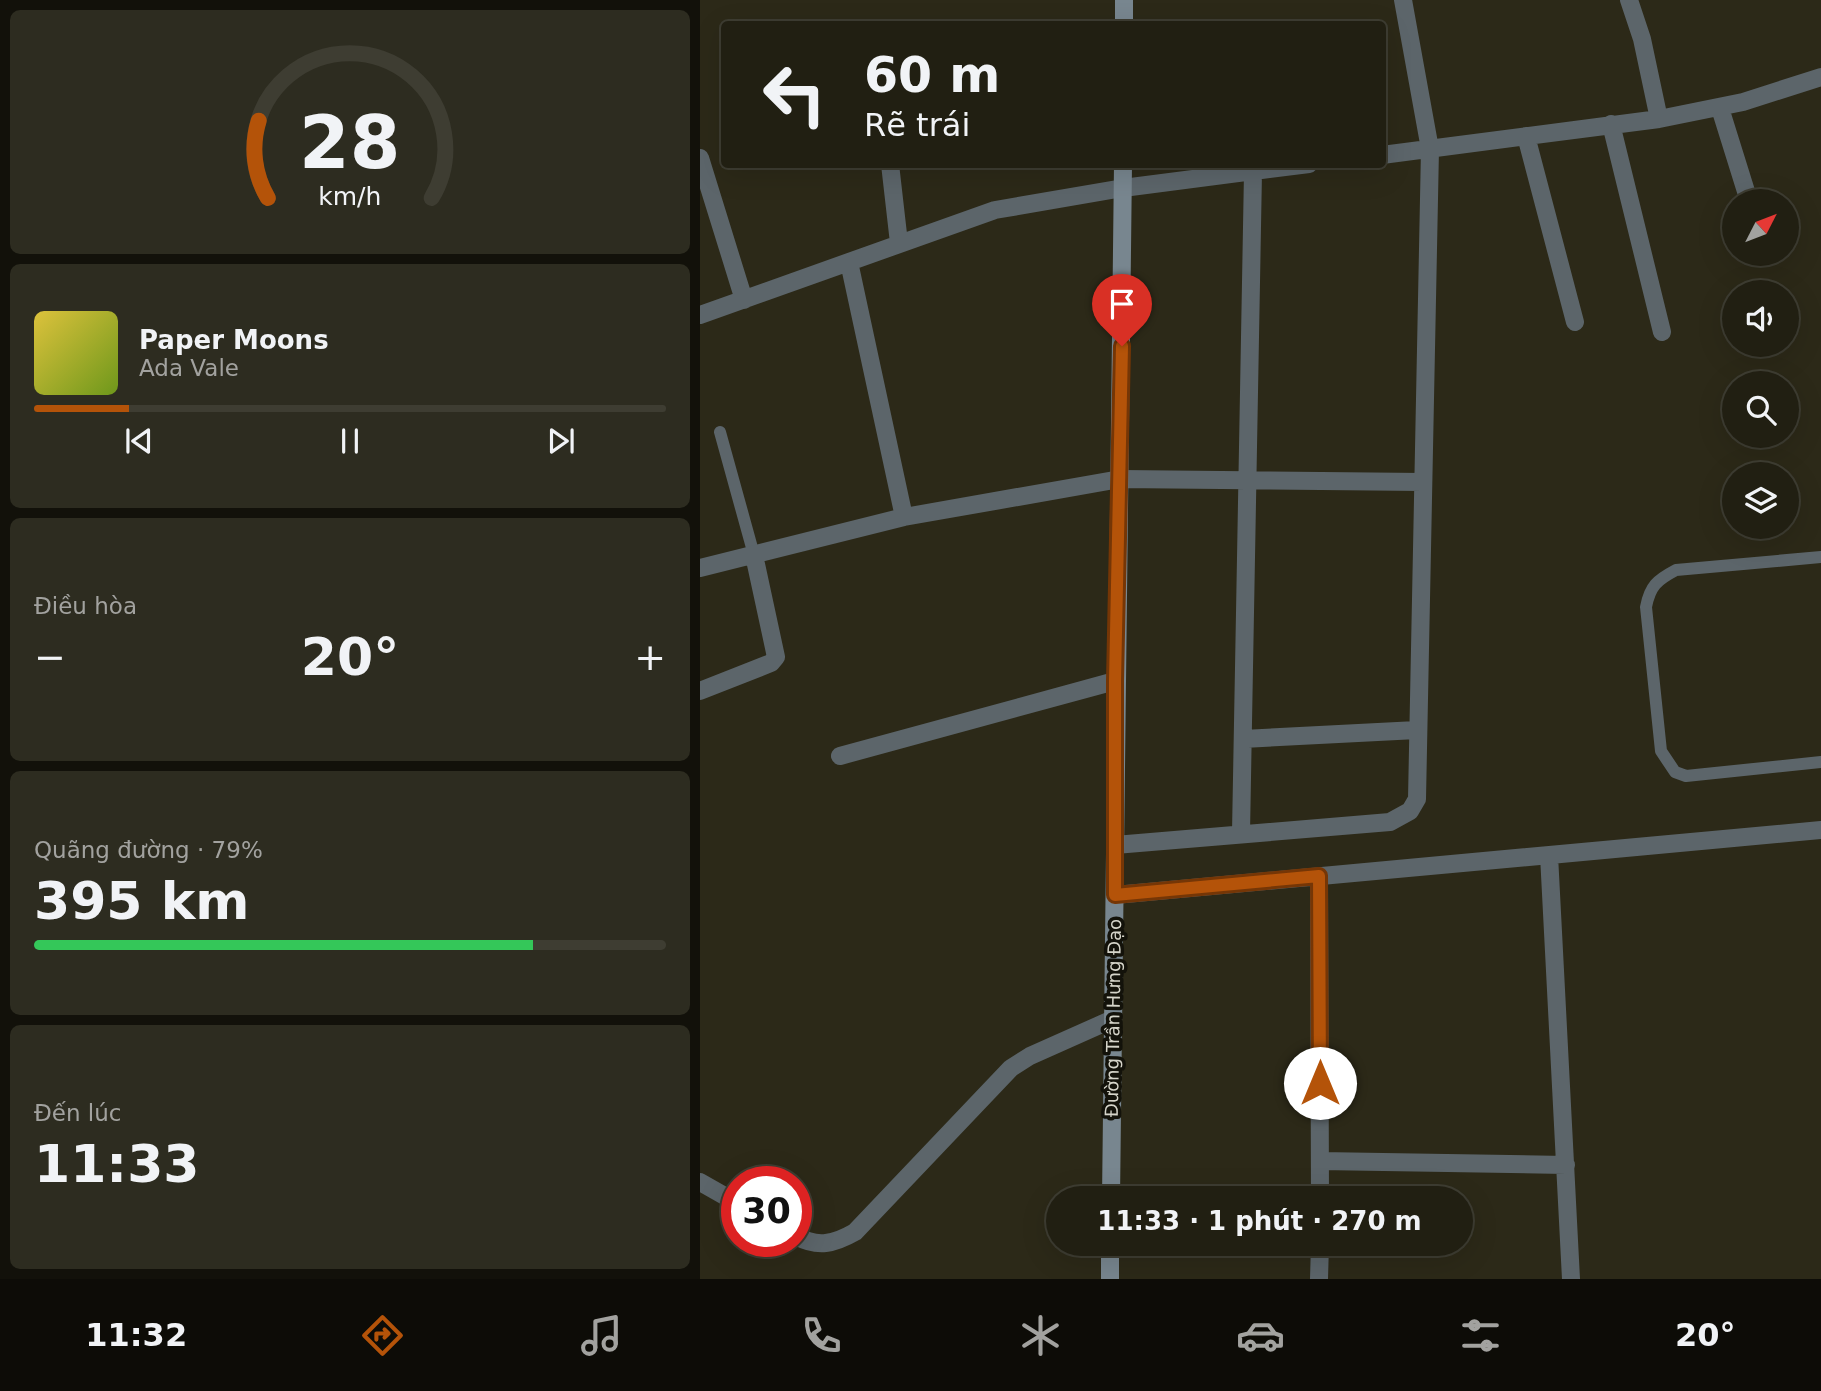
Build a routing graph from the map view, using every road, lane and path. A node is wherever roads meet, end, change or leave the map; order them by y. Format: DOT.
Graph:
graph roads {
  1 [pos="1124,0"];
  2 [pos="1403,0"];
  3 [pos="1629,0"];
  4 [pos="1124,21"];
  5 [pos="1821,76"];
  6 [pos="1720,108"];
  7 [pos="1659,119"];
  8 [pos="1611,124"];
  9 [pos="1526,136"];
  10 [pos="1430,149"];
  11 [pos="1386,154"];
  12 [pos="700,158"];
  13 [pos="890,168"];
  14 [pos="1123,168"];
  15 [pos="1281,168"];
  16 [pos="1253,172"];
  17 [pos="1123,188"];
  18 [pos="1745,189"];
  19 [pos="899,243"];
  20 [pos="849,262"];
  21 [pos="744,300"];
  22 [pos="700,315"];
  23 [pos="1575,322"];
  24 [pos="1662,332"];
  25 [pos="720,432"];
  26 [pos="1120,479"];
  27 [pos="1247,480"];
  28 [pos="1423,481"];
  29 [pos="904,517"];
  30 [pos="754,555"];
  31 [pos="1821,557"];
  32 [pos="700,569"];
  33 [pos="1115,681"];
  34 [pos="700,691"];
  35 [pos="1417,730"];
  36 [pos="1243,739"];
  37 [pos="840,756"];
  38 [pos="1821,762"];
  39 [pos="1821,830"];
  40 [pos="1241,833"];
  41 [pos="1115,845"];
  42 [pos="1549,855"];
  43 [pos="1319,876"];
  44 [pos="1115,895"];
  45 [pos="1113,1019"];
  46 [pos="1320,1161"];
  47 [pos="1566,1165"];
  48 [pos="700,1182"];
  49 [pos="1111,1186"];
  50 [pos="1320,1186"];
  51 [pos="721,1194"];
  52 [pos="812,1243"];
  53 [pos="1110,1256"];
  54 [pos="1320,1256"];
  55 [pos="1110,1279"];
  56 [pos="1320,1279"];
  57 [pos="1571,1279"];
  1 -- 4 [label="main road"];
  2 -- 10 [label="street"];
  3 -- 7 [label="street"];
  5 -- 6 [label="street"];
  6 -- 7 [label="street"];
  6 -- 18 [label="street"];
  7 -- 8 [label="street"];
  8 -- 9 [label="street"];
  8 -- 24 [label="street"];
  9 -- 10 [label="street"];
  9 -- 23 [label="street"];
  10 -- 11 [label="street"];
  10 -- 28 [label="street"];
  12 -- 21 [label="street"];
  13 -- 19 [label="street"];
  14 -- 17 [label="main road, Đường Trần Hưng Đạo"];
  15 -- 16 [label="street"];
  16 -- 17 [label="street"];
  16 -- 27 [label="street"];
  17 -- 19 [label="street"];
  17 -- 26 [label="main road, Đường Trần Hưng Đạo"];
  19 -- 20 [label="street"];
  20 -- 21 [label="street"];
  20 -- 29 [label="street"];
  21 -- 22 [label="street"];
  25 -- 30 [label="lane"];
  26 -- 27 [label="street"];
  26 -- 29 [label="street"];
  26 -- 33 [label="main road, Đường Trần Hưng Đạo"];
  27 -- 28 [label="street"];
  27 -- 36 [label="street"];
  28 -- 35 [label="street"];
  29 -- 30 [label="street"];
  30 -- 32 [label="street"];
  30 -- 34 [label="street"];
  31 -- 38 [label="lane"];
  33 -- 37 [label="street"];
  33 -- 41 [label="main road, Đường Trần Hưng Đạo"];
  35 -- 36 [label="street"];
  35 -- 40 [label="street"];
  36 -- 40 [label="street"];
  39 -- 42 [label="street"];
  40 -- 41 [label="street"];
  41 -- 44 [label="main road, Đường Trần Hưng Đạo"];
  42 -- 43 [label="street"];
  42 -- 47 [label="street"];
  43 -- 44 [label="street"];
  43 -- 46 [label="street"];
  44 -- 45 [label="main road, Đường Trần Hưng Đạo"];
  45 -- 49 [label="main road, Đường Trần Hưng Đạo"];
  45 -- 52 [label="street"];
  46 -- 47 [label="street"];
  46 -- 50 [label="street"];
  47 -- 57 [label="street"];
  48 -- 51 [label="street"];
  53 -- 55 [label="main road"];
  54 -- 56 [label="street"];
}
